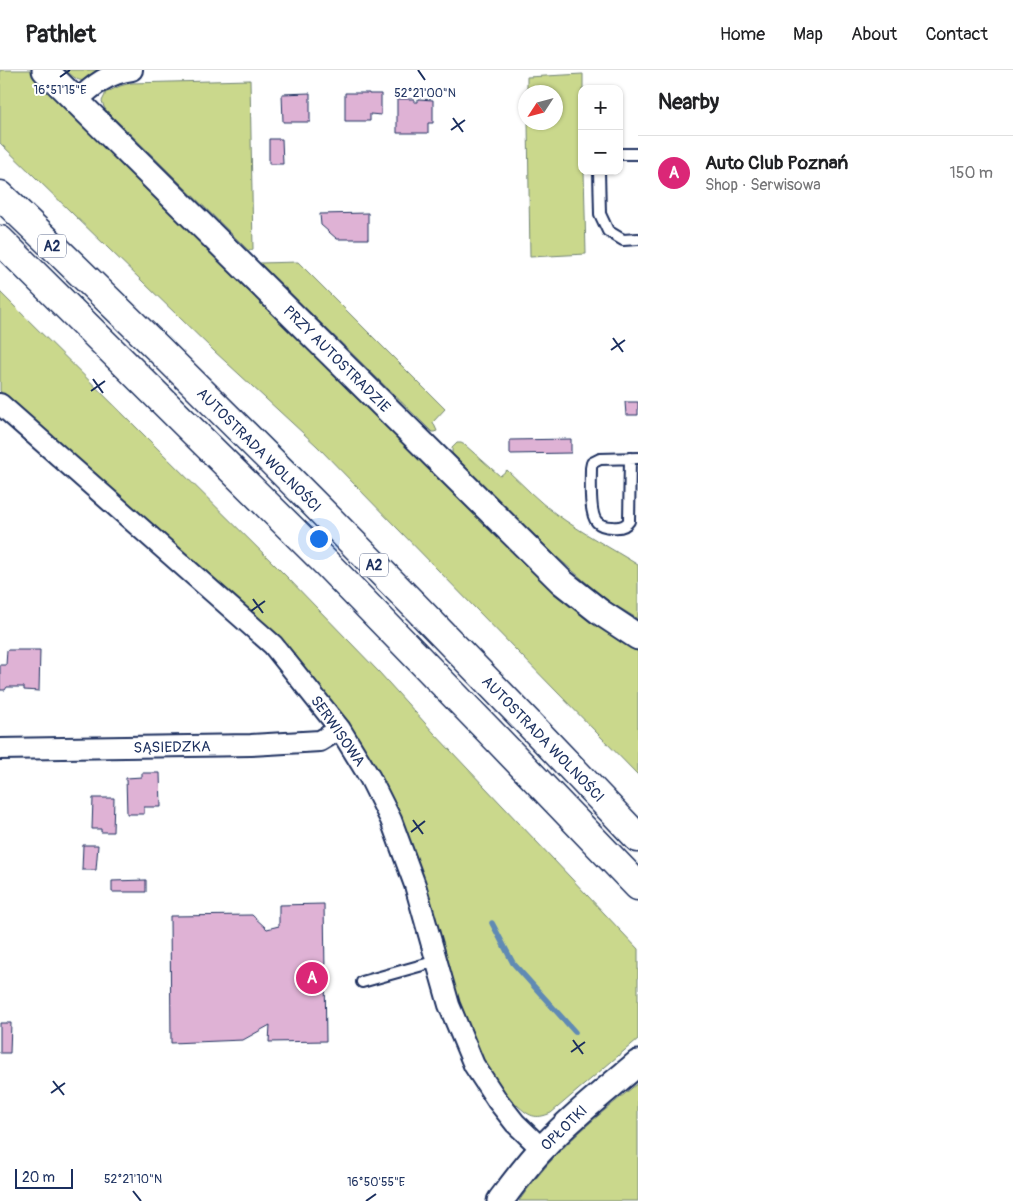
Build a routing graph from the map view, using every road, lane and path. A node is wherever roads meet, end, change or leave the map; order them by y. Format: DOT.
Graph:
graph roads {
  1 [pos="45,70"];
  2 [pos="132,70"];
  3 [pos="77,102"];
  4 [pos="623,154"];
  5 [pos="638,154"];
  6 [pos="599,175"];
  7 [pos="0,195"];
  8 [pos="0,202"];
  9 [pos="37,231"];
  10 [pos="638,239"];
  11 [pos="5,244"];
  12 [pos="0,404"];
  13 [pos="634,458"];
  14 [pos="638,637"];
  15 [pos="340,729"];
  16 [pos="0,749"];
  17 [pos="638,838"];
  18 [pos="638,886"];
  19 [pos="437,961"];
  20 [pos="362,982"];
  21 [pos="638,1063"];
  22 [pos="542,1149"];
  23 [pos="500,1201"];
  1 -- 3 [label="street, PRZY AUTOSTRADZIE"];
  2 -- 3 [label="street"];
  3 -- 14 [label="street, PRZY AUTOSTRADZIE"];
  4 -- 5 [label="lane"];
  6 -- 10 [label="lane"];
  7 -- 9 [label="highway, AUTOSTRADA WOLNOŚCI / A2"];
  8 -- 9 [label="lane"];
  9 -- 17 [label="highway, AUTOSTRADA WOLNOŚCI / A2"];
  11 -- 18 [label="highway, A2"];
  12 -- 15 [label="street, SERWISOWA"];
  13 -- 13 [label="lane"];
  15 -- 16 [label="street, SĄSIEDZKA"];
  15 -- 19 [label="street, SERWISOWA"];
  19 -- 20 [label="lane"];
  19 -- 22 [label="street, SERWISOWA"];
  21 -- 22 [label="street, OPŁOTKI"];
  22 -- 23 [label="street, OPŁOTKI"];
}
